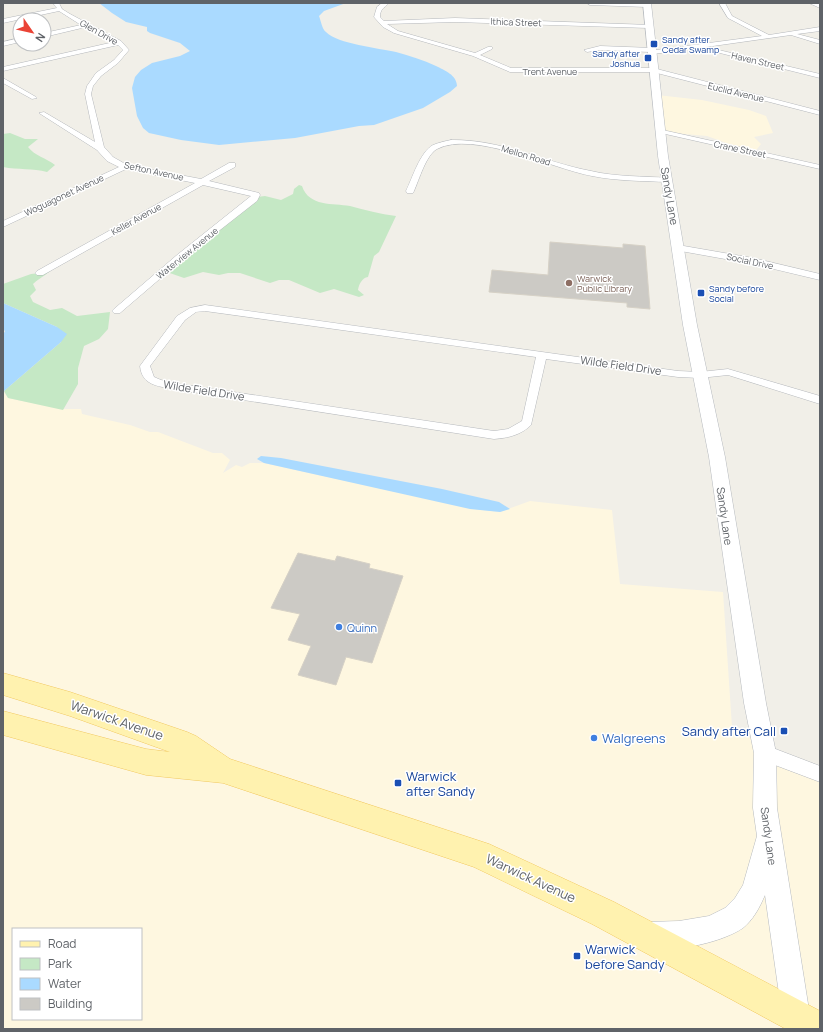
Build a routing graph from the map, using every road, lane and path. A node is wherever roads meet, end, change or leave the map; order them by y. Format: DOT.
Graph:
graph roads {
  1 [pos="56,3"];
  2 [pos="386,3"];
  3 [pos="590,3"];
  4 [pos="722,3"];
  5 [pos="814,3"];
  6 [pos="647,4"];
  7 [pos="820,6"];
  8 [pos="60,9"];
  9 [pos="3,21"];
  10 [pos="382,23"];
  11 [pos="87,25"];
  12 [pos="649,26"];
  13 [pos="820,29"];
  14 [pos="52,33"];
  15 [pos="786,34"];
  16 [pos="767,36"];
  17 [pos="119,42"];
  18 [pos="820,42"];
  19 [pos="696,47"];
  20 [pos="490,48"];
  21 [pos="587,50"];
  22 [pos="653,51"];
  23 [pos="475,54"];
  24 [pos="3,69"];
  25 [pos="653,70"];
  26 [pos="820,76"];
  27 [pos="3,80"];
  28 [pos="34,98"];
  29 [pos="42,113"];
  30 [pos="820,113"];
  31 [pos="661,131"];
  32 [pos="100,148"];
  33 [pos="232,165"];
  34 [pos="125,167"];
  35 [pos="820,167"];
  36 [pos="668,180"];
  37 [pos="201,182"];
  38 [pos="410,191"];
  39 [pos="256,196"];
  40 [pos="3,224"];
  41 [pos="678,248"];
  42 [pos="40,273"];
  43 [pos="820,277"];
  44 [pos="117,311"];
  45 [pos="542,354"];
  46 [pos="700,375"];
  47 [pos="820,400"];
  48 [pos="3,684"];
  49 [pos="3,723"];
  50 [pos="765,752"];
  51 [pos="223,770"];
  52 [pos="820,774"];
  53 [pos="769,836"];
  54 [pos="645,935"];
  55 [pos="805,1025"];
  1 -- 8 [label="street, Glen Drive"];
  2 -- 10 [label="street"];
  3 -- 6 [label="street"];
  4 -- 16 [label="street"];
  5 -- 7 [label="street"];
  6 -- 12 [label="main road, Sandy Lane"];
  8 -- 9 [label="street"];
  8 -- 11 [label="street, Glen Drive"];
  10 -- 12 [label="street, Ithica Street"];
  10 -- 23 [label="street, Trent Avenue"];
  11 -- 14 [label="street"];
  11 -- 17 [label="street, Glen Drive"];
  12 -- 22 [label="main road, Sandy Lane"];
  13 -- 15 [label="street"];
  15 -- 16 [label="street"];
  15 -- 18 [label="street"];
  16 -- 19 [label="street"];
  17 -- 24 [label="street"];
  17 -- 32 [label="street, Glen Drive"];
  19 -- 22 [label="street"];
  19 -- 26 [label="street, Haven Street"];
  20 -- 23 [label="street"];
  21 -- 22 [label="street"];
  22 -- 25 [label="main road, Sandy Lane"];
  23 -- 25 [label="street, Trent Avenue"];
  25 -- 30 [label="street, Euclid Avenue"];
  25 -- 31 [label="main road, Sandy Lane"];
  27 -- 28 [label="street"];
  29 -- 32 [label="street, Sefton Avenue"];
  31 -- 35 [label="street, Crane Street"];
  31 -- 36 [label="main road, Sandy Lane"];
  32 -- 34 [label="street, Sefton Avenue"];
  33 -- 37 [label="street, Keller Avenue"];
  34 -- 37 [label="street, Sefton Avenue"];
  34 -- 40 [label="street, Woguagonet Avenue"];
  36 -- 38 [label="street, Mellon Road"];
  36 -- 41 [label="main road, Sandy Lane"];
  37 -- 39 [label="street, Sefton Avenue"];
  37 -- 42 [label="street, Keller Avenue"];
  39 -- 44 [label="street, Waterview Avenue"];
  41 -- 43 [label="street, Social Drive"];
  41 -- 46 [label="main road, Sandy Lane"];
  45 -- 45 [label="street, Wilde Field Drive"];
  45 -- 46 [label="street, Wilde Field Drive"];
  46 -- 47 [label="street, Wilde Field Drive"];
  46 -- 50 [label="main road, Sandy Lane"];
  48 -- 51 [label="main road, Warwick Avenue"];
  49 -- 51 [label="main road, Warwick Avenue"];
  50 -- 52 [label="street"];
  50 -- 53 [label="main road, Sandy Lane"];
  51 -- 54 [label="main road, Warwick Avenue"];
  53 -- 54 [label="main road"];
  53 -- 55 [label="main road, Sandy Lane"];
  54 -- 55 [label="main road, Warwick Avenue"];
}
